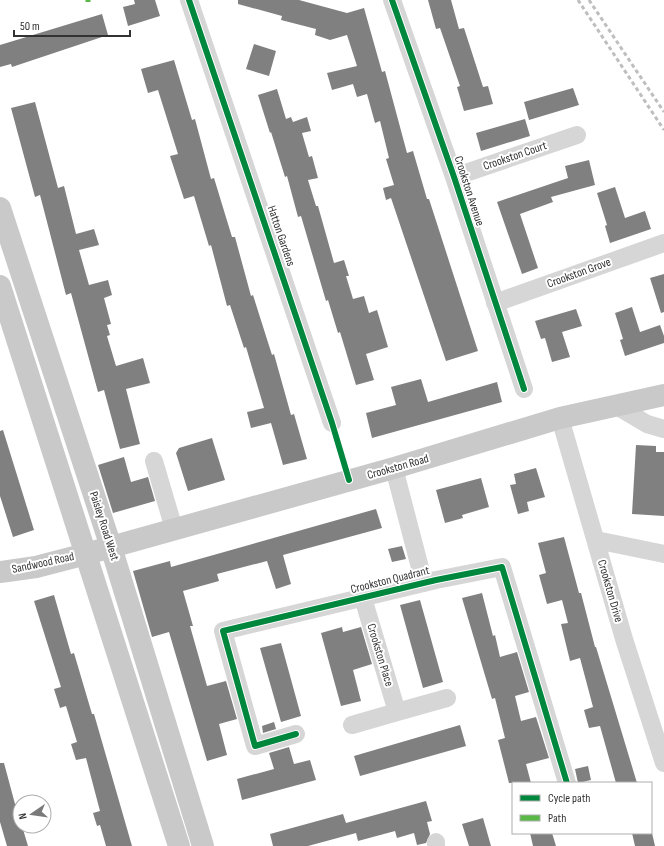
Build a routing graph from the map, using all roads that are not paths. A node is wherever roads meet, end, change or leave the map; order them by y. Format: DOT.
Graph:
graph roads {
  1 [pos="189,0"];
  2 [pos="392,0"];
  3 [pos="577,135"];
  4 [pos="454,177"];
  5 [pos="0,208"];
  6 [pos="664,243"];
  7 [pos="0,286"];
  8 [pos="495,304"];
  9 [pos="524,389"];
  10 [pos="664,395"];
  11 [pos="614,405"];
  12 [pos="560,418"];
  13 [pos="332,423"];
  14 [pos="664,428"];
  15 [pos="154,461"];
  16 [pos="394,468"];
  17 [pos="174,529"];
  18 [pos="596,540"];
  19 [pos="111,547"];
  20 [pos="86,554"];
  21 [pos="664,554"];
  22 [pos="0,572"];
  23 [pos="424,583"];
  24 [pos="363,598"];
  25 [pos="447,698"];
  26 [pos="397,712"];
  27 [pos="352,725"];
  28 [pos="296,734"];
  29 [pos="664,763"];
  30 [pos="563,782"];
  31 [pos="179,846"];
  32 [pos="203,846"];
  1 -- 13 [label="street, Hatton Gardens"];
  2 -- 4 [label="street, Crookston Avenue"];
  3 -- 4 [label="street, Crookston Court"];
  4 -- 8 [label="street, Crookston Avenue"];
  5 -- 19 [label="main road, Paisley Road West"];
  6 -- 8 [label="street, Crookston Grove"];
  7 -- 20 [label="main road"];
  8 -- 9 [label="street, Crookston Avenue"];
  10 -- 11 [label="main road, Crookston Road"];
  11 -- 12 [label="main road, Crookston Road"];
  11 -- 14 [label="street"];
  12 -- 16 [label="main road, Crookston Road"];
  12 -- 18 [label="street, Crookston Drive"];
  15 -- 17 [label="street"];
  16 -- 17 [label="main road, Crookston Road"];
  16 -- 23 [label="street"];
  17 -- 19 [label="main road, Crookston Road"];
  18 -- 21 [label="street"];
  18 -- 29 [label="street, Crookston Drive"];
  19 -- 20 [label="main road, Crookston Road"];
  19 -- 32 [label="main road, Paisley Road West"];
  20 -- 22 [label="main road, Sandwood Road"];
  20 -- 31 [label="main road"];
  23 -- 24 [label="street, Crookston Quadrant"];
  23 -- 30 [label="street, Crookston Quadrant"];
  24 -- 26 [label="street, Crookston Place"];
  24 -- 28 [label="street, Crookston Quadrant"];
  25 -- 26 [label="street"];
  26 -- 27 [label="street"];
}
